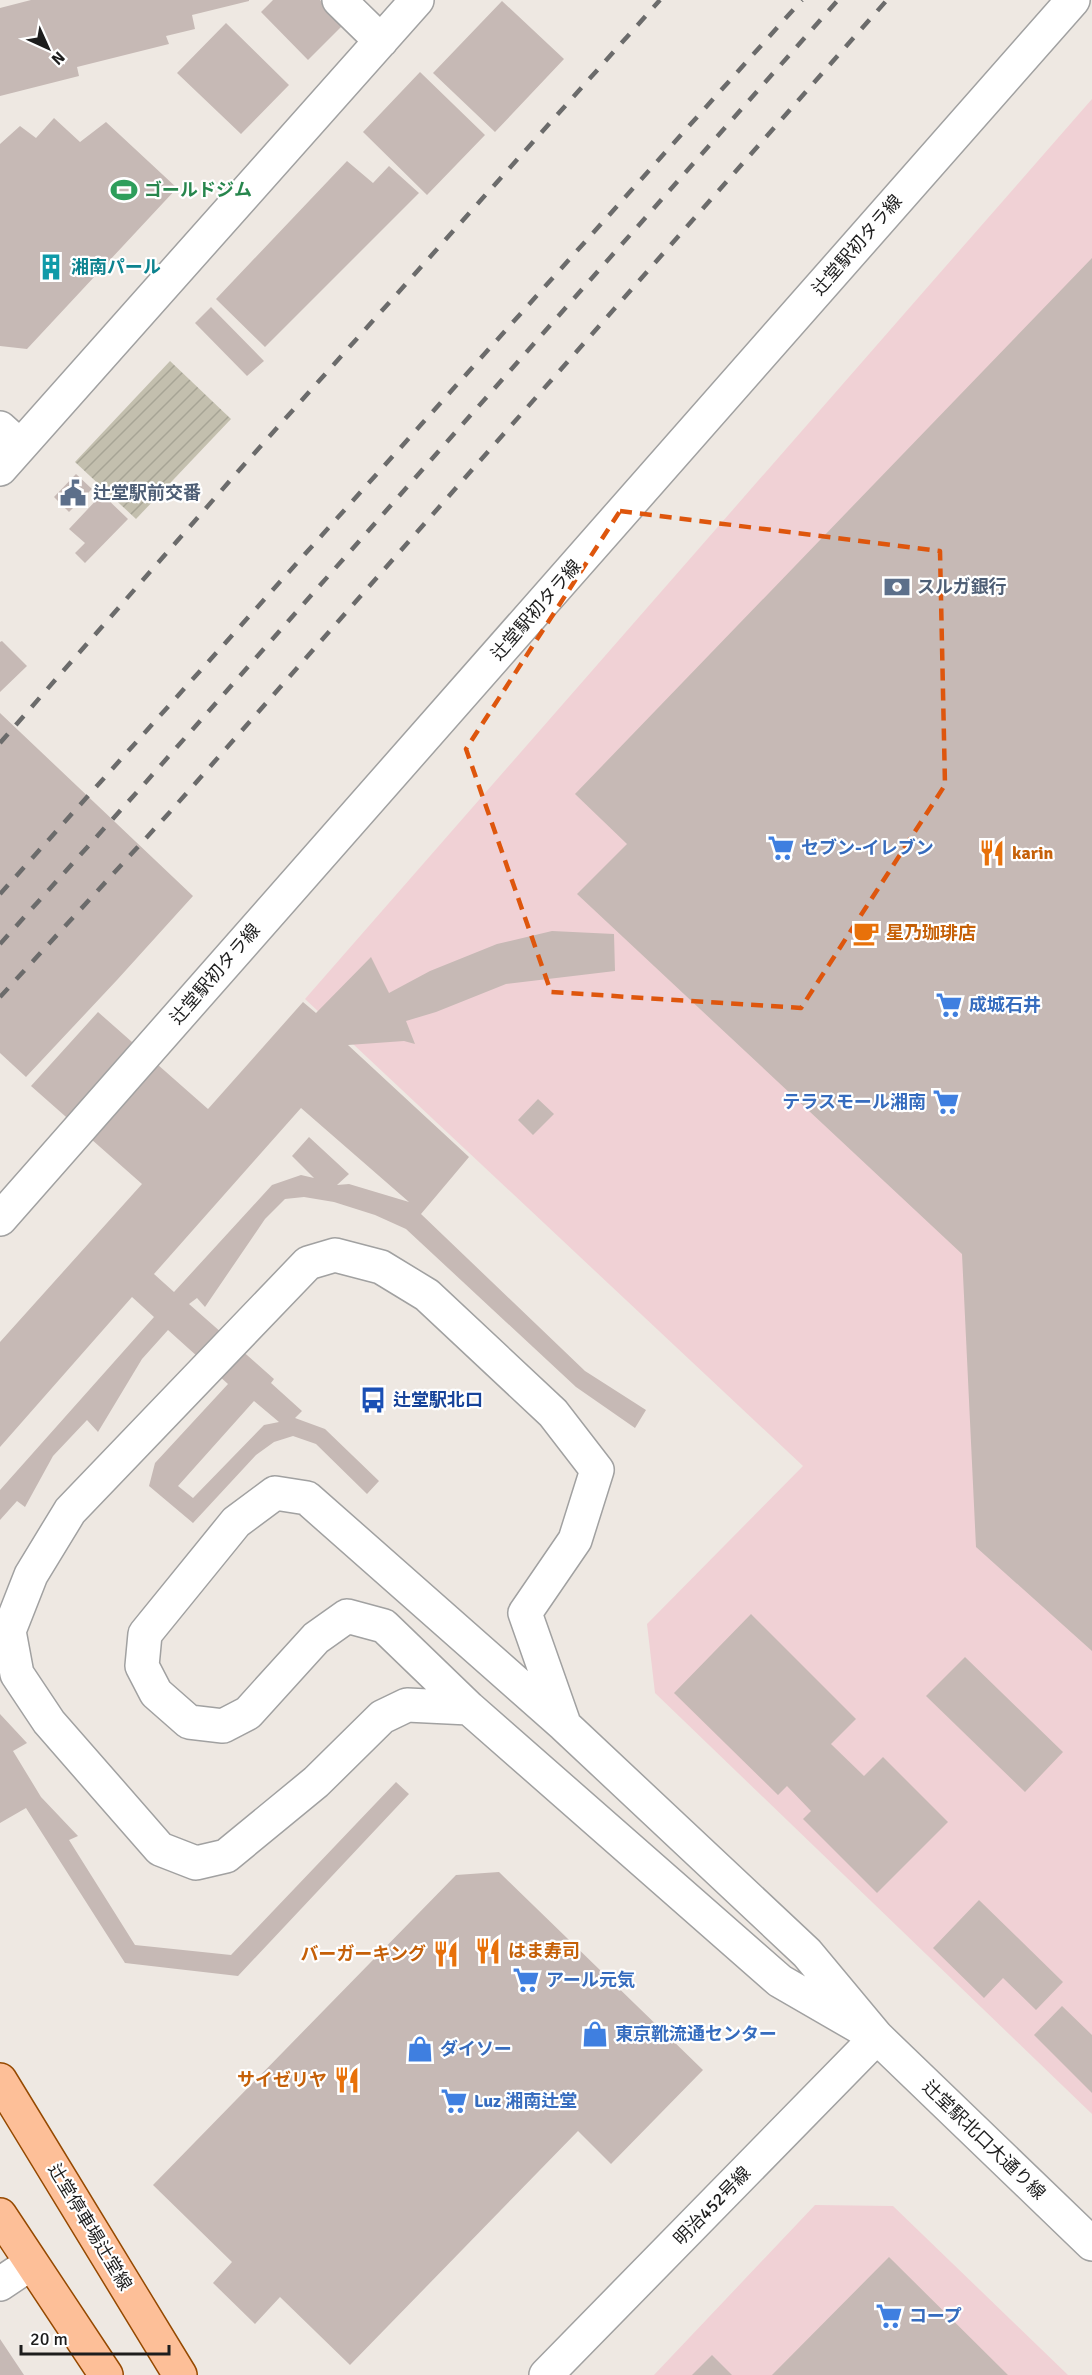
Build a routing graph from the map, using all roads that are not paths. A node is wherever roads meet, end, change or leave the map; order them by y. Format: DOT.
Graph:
graph roads {
  1 [pos="339,0"];
  2 [pos="417,0"];
  3 [pos="1073,0"];
  4 [pos="381,41"];
  5 [pos="7,448"];
  6 [pos="0,1219"];
  7 [pos="469,1708"];
  8 [pos="564,1725"];
  9 [pos="877,2037"];
  10 [pos="0,2080"];
  11 [pos="0,2215"];
  12 [pos="1092,2244"];
  13 [pos="30,2264"];
  14 [pos="0,2284"];
  15 [pos="106,2375"];
  16 [pos="180,2375"];
  17 [pos="546,2375"];
  1 -- 4 [label="street"];
  2 -- 4 [label="street"];
  3 -- 6 [label="street, 辻堂駅初タラ線"];
  4 -- 5 [label="street"];
  7 -- 8 [label="street"];
  7 -- 8 [label="street"];
  7 -- 9 [label="street"];
  8 -- 9 [label="street"];
  9 -- 12 [label="street, 辻堂駅北口大通り線"];
  9 -- 17 [label="street, 明治452号線"];
  10 -- 16 [label="main road, 辻堂停車場辻堂線"];
  11 -- 13 [label="main road"];
  13 -- 14 [label="street"];
  13 -- 15 [label="main road"];
}
